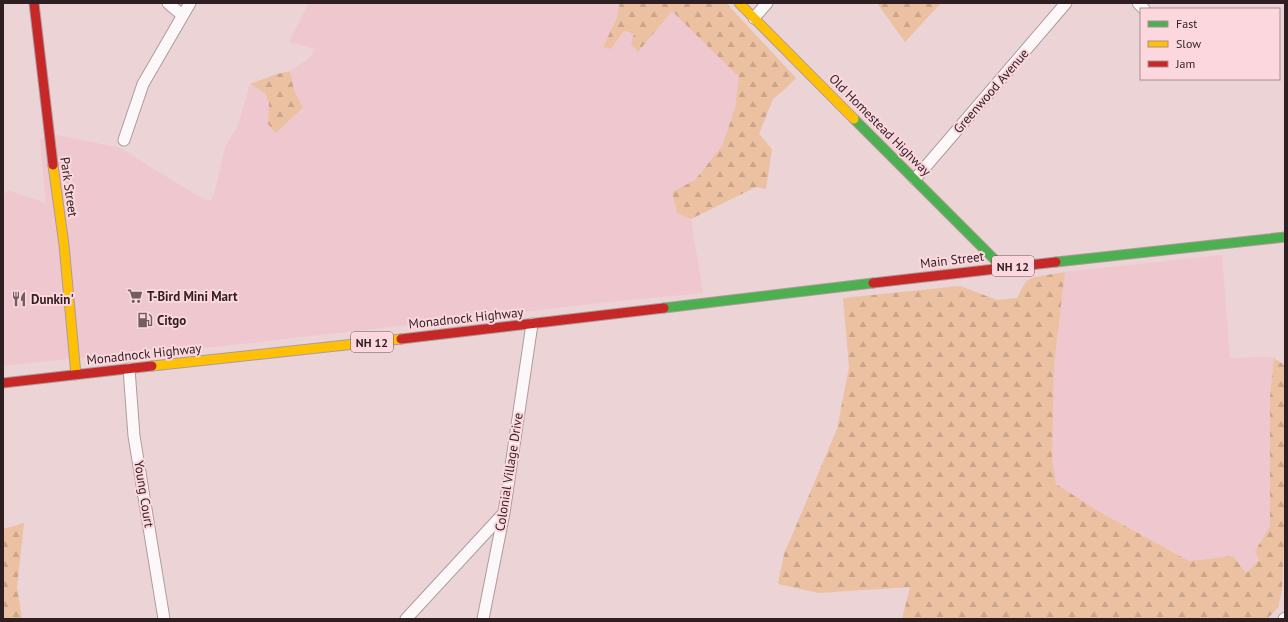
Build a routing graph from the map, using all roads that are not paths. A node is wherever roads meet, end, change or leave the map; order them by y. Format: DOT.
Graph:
graph roads {
  1 [pos="34,3"];
  2 [pos="168,3"];
  3 [pos="190,3"];
  4 [pos="739,3"];
  5 [pos="766,3"];
  6 [pos="1066,3"];
  7 [pos="182,15"];
  8 [pos="754,18"];
  9 [pos="124,140"];
  10 [pos="915,179"];
  11 [pos="1285,236"];
  12 [pos="1002,267"];
  13 [pos="741,300"];
  14 [pos="532,324"];
  15 [pos="129,369"];
  16 [pos="76,375"];
  17 [pos="3,382"];
  18 [pos="504,513"];
  19 [pos="164,619"];
  20 [pos="406,619"];
  21 [pos="483,619"];
  1 -- 16 [label="main road, Park Street"];
  2 -- 7 [label="street"];
  3 -- 7 [label="street"];
  4 -- 8 [label="main road, Old Homestead Highway"];
  5 -- 8 [label="street"];
  6 -- 10 [label="street, Greenwood Avenue"];
  7 -- 9 [label="street"];
  8 -- 10 [label="main road, Old Homestead Highway"];
  10 -- 12 [label="main road, Old Homestead Highway"];
  11 -- 12 [label="main road, Main Street / NH 12"];
  12 -- 13 [label="main road, Main Street / NH 12"];
  13 -- 14 [label="main road, Monadnock Highway / NH 12"];
  14 -- 15 [label="main road, Monadnock Highway / NH 12"];
  14 -- 18 [label="street, Colonial Village Drive"];
  15 -- 16 [label="main road, Monadnock Highway / NH 12"];
  15 -- 19 [label="street, Young Court"];
  16 -- 17 [label="main road, Monadnock Highway / NH 12"];
  18 -- 20 [label="street"];
  18 -- 21 [label="street, Colonial Village Drive"];
}
